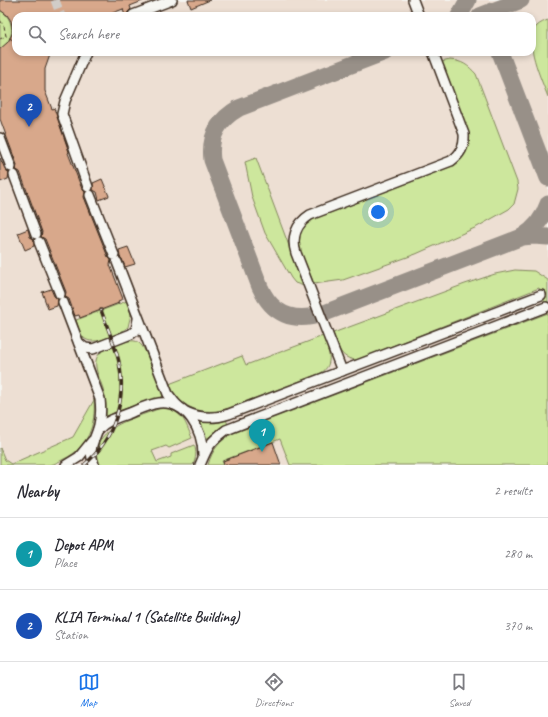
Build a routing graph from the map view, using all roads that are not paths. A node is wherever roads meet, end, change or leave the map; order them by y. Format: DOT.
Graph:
graph roads {
  1 [pos="172,0"];
  2 [pos="413,0"];
  3 [pos="142,12"];
  4 [pos="418,12"];
  5 [pos="84,56"];
  6 [pos="435,56"];
  7 [pos="0,138"];
  8 [pos="541,295"];
  9 [pos="546,307"];
  10 [pos="138,319"];
  11 [pos="79,343"];
  12 [pos="342,371"];
  13 [pos="183,410"];
  14 [pos="95,436"];
  15 [pos="201,461"];
  16 [pos="66,465"];
  17 [pos="94,465"];
  1 -- 3 [label="street"];
  2 -- 4 [label="street"];
  5 -- 10 [label="street"];
  6 -- 12 [label="street"];
  7 -- 11 [label="street"];
  8 -- 12 [label="street"];
  9 -- 15 [label="street"];
  10 -- 11 [label="street"];
  10 -- 13 [label="street"];
  11 -- 14 [label="street"];
  12 -- 13 [label="street"];
  13 -- 14 [label="street"];
  13 -- 15 [label="street"];
  14 -- 16 [label="street"];
  14 -- 17 [label="street"];
}
